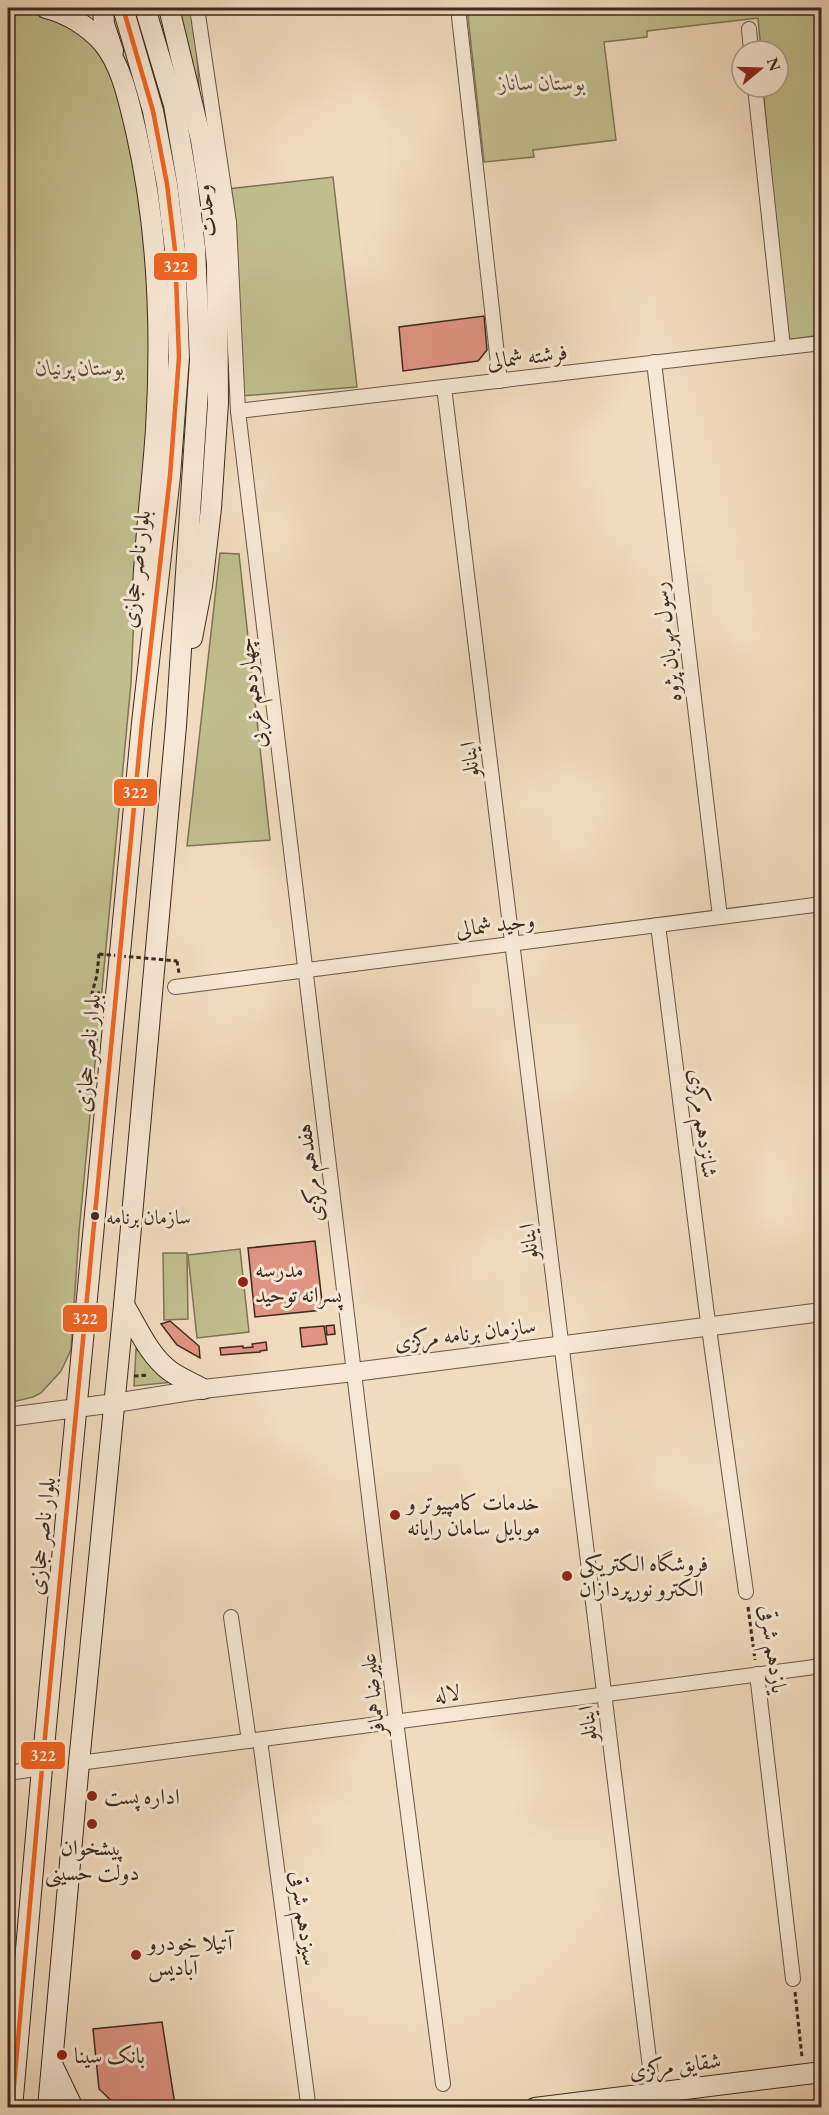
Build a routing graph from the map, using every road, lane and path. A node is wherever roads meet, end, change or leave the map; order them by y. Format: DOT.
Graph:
graph roads {
  1 [pos="46,8"];
  2 [pos="103,8"];
  3 [pos="123,8"];
  4 [pos="197,8"];
  5 [pos="458,8"];
  6 [pos="169,10"];
  7 [pos="148,17"];
  8 [pos="749,29"];
  9 [pos="750,39"];
  10 [pos="118,69"];
  11 [pos="756,99"];
  12 [pos="822,343"];
  13 [pos="783,347"];
  14 [pos="654,362"];
  15 [pos="500,381"];
  16 [pos="444,387"];
  17 [pos="238,411"];
  18 [pos="141,723"];
  19 [pos="176,726"];
  20 [pos="822,904"];
  21 [pos="720,917"];
  22 [pos="658,925"];
  23 [pos="512,944"];
  24 [pos="180,967"];
  25 [pos="305,970"];
  26 [pos="175,987"];
  27 [pos="92,993"];
  28 [pos="124,1305"];
  29 [pos="822,1312"];
  30 [pos="709,1326"];
  31 [pos="561,1344"];
  32 [pos="354,1372"];
  33 [pos="203,1389"];
  34 [pos="115,1403"];
  35 [pos="78,1408"];
  36 [pos="8,1417"];
  37 [pos="746,1592"];
  38 [pos="231,1617"];
  39 [pos="822,1666"];
  40 [pos="757,1674"];
  41 [pos="604,1694"];
  42 [pos="396,1721"];
  43 [pos="254,1740"];
  44 [pos="79,1763"];
  45 [pos="42,1768"];
  46 [pos="8,1773"];
  47 [pos="793,1979"];
  48 [pos="51,2061"];
  49 [pos="813,2073"];
  50 [pos="443,2084"];
  51 [pos="653,2092"];
  52 [pos="308,2103"];
  53 [pos="12,2108"];
  54 [pos="48,2108"];
  55 [pos="73,2108"];
  56 [pos="535,2108"];
  1 -- 10 [label="main road"];
  2 -- 10 [label="main road"];
  3 -- 18 [label="main road, بلوار ناصر حجازی"];
  4 -- 17 [label="street, وحدت"];
  5 -- 15 [label="street"];
  6 -- 19 [label="main road"];
  7 -- 19 [label="main road"];
  8 -- 9 [label="street"];
  10 -- 18 [label="main road"];
  11 -- 13 [label="street"];
  12 -- 13 [label="street, فرشته شمالی"];
  13 -- 14 [label="street, فرشته شمالی"];
  14 -- 15 [label="street, فرشته شمالی"];
  14 -- 21 [label="street, رسول مهربان پژوه"];
  15 -- 16 [label="street, فرشته شمالی"];
  16 -- 17 [label="street, فرشته شمالی"];
  16 -- 23 [label="street, اینانلو"];
  17 -- 25 [label="street, چهاردهم غربی"];
  18 -- 35 [label="main road, بلوار ناصر حجازی"];
  19 -- 28 [label="main road"];
  20 -- 21 [label="street, وحید شمالی"];
  21 -- 22 [label="street, وحید شمالی"];
  22 -- 23 [label="street, وحید شمالی"];
  22 -- 30 [label="street, شانزدهم مرکزی"];
  23 -- 25 [label="street, وحید شمالی"];
  23 -- 31 [label="street, اینانلو"];
  24 -- 27 [label="path, bridge"];
  25 -- 26 [label="street, وحید شمالی"];
  25 -- 32 [label="street, هفدهم مرکزی"];
  28 -- 33 [label="main road"];
  28 -- 34 [label="main road"];
  29 -- 30 [label="street, سازمان برنامه مرکزی"];
  30 -- 31 [label="street, سازمان برنامه مرکزی"];
  30 -- 37 [label="street, یازدهم شرقی"];
  31 -- 32 [label="street, سازمان برنامه مرکزی"];
  31 -- 41 [label="street, اینانلو"];
  32 -- 33 [label="street, سازمان برنامه مرکزی"];
  32 -- 42 [label="street, علیرضا همافر"];
  33 -- 34 [label="street, سازمان برنامه مرکزی"];
  34 -- 35 [label="street, سازمان برنامه مرکزی"];
  34 -- 44 [label="main road"];
  35 -- 36 [label="street, سازمان برنامه مرکزی"];
  35 -- 45 [label="main road, بلوار ناصر حجازی"];
  37 -- 40 [label="path, یازدهم شرقی"];
  38 -- 43 [label="street, سیزدهم شرقی"];
  39 -- 40 [label="street, لاله"];
  40 -- 41 [label="street, لاله"];
  40 -- 47 [label="street, یازدهم شرقی"];
  41 -- 42 [label="street, لاله"];
  41 -- 51 [label="street, اینانلو"];
  42 -- 43 [label="street, لاله"];
  42 -- 50 [label="street, علیرضا همافر"];
  43 -- 44 [label="street, لاله"];
  43 -- 52 [label="street, سیزدهم شرقی"];
  44 -- 48 [label="main road"];
  45 -- 46 [label="street"];
  45 -- 53 [label="main road, بلوار ناصر حجازی"];
  47 -- 49 [label="path"];
  48 -- 54 [label="main road"];
  48 -- 55 [label="main road"];
  49 -- 51 [label="main road, شقایق مرکزی"];
  51 -- 56 [label="main road, شقایق مرکزی"];
}
